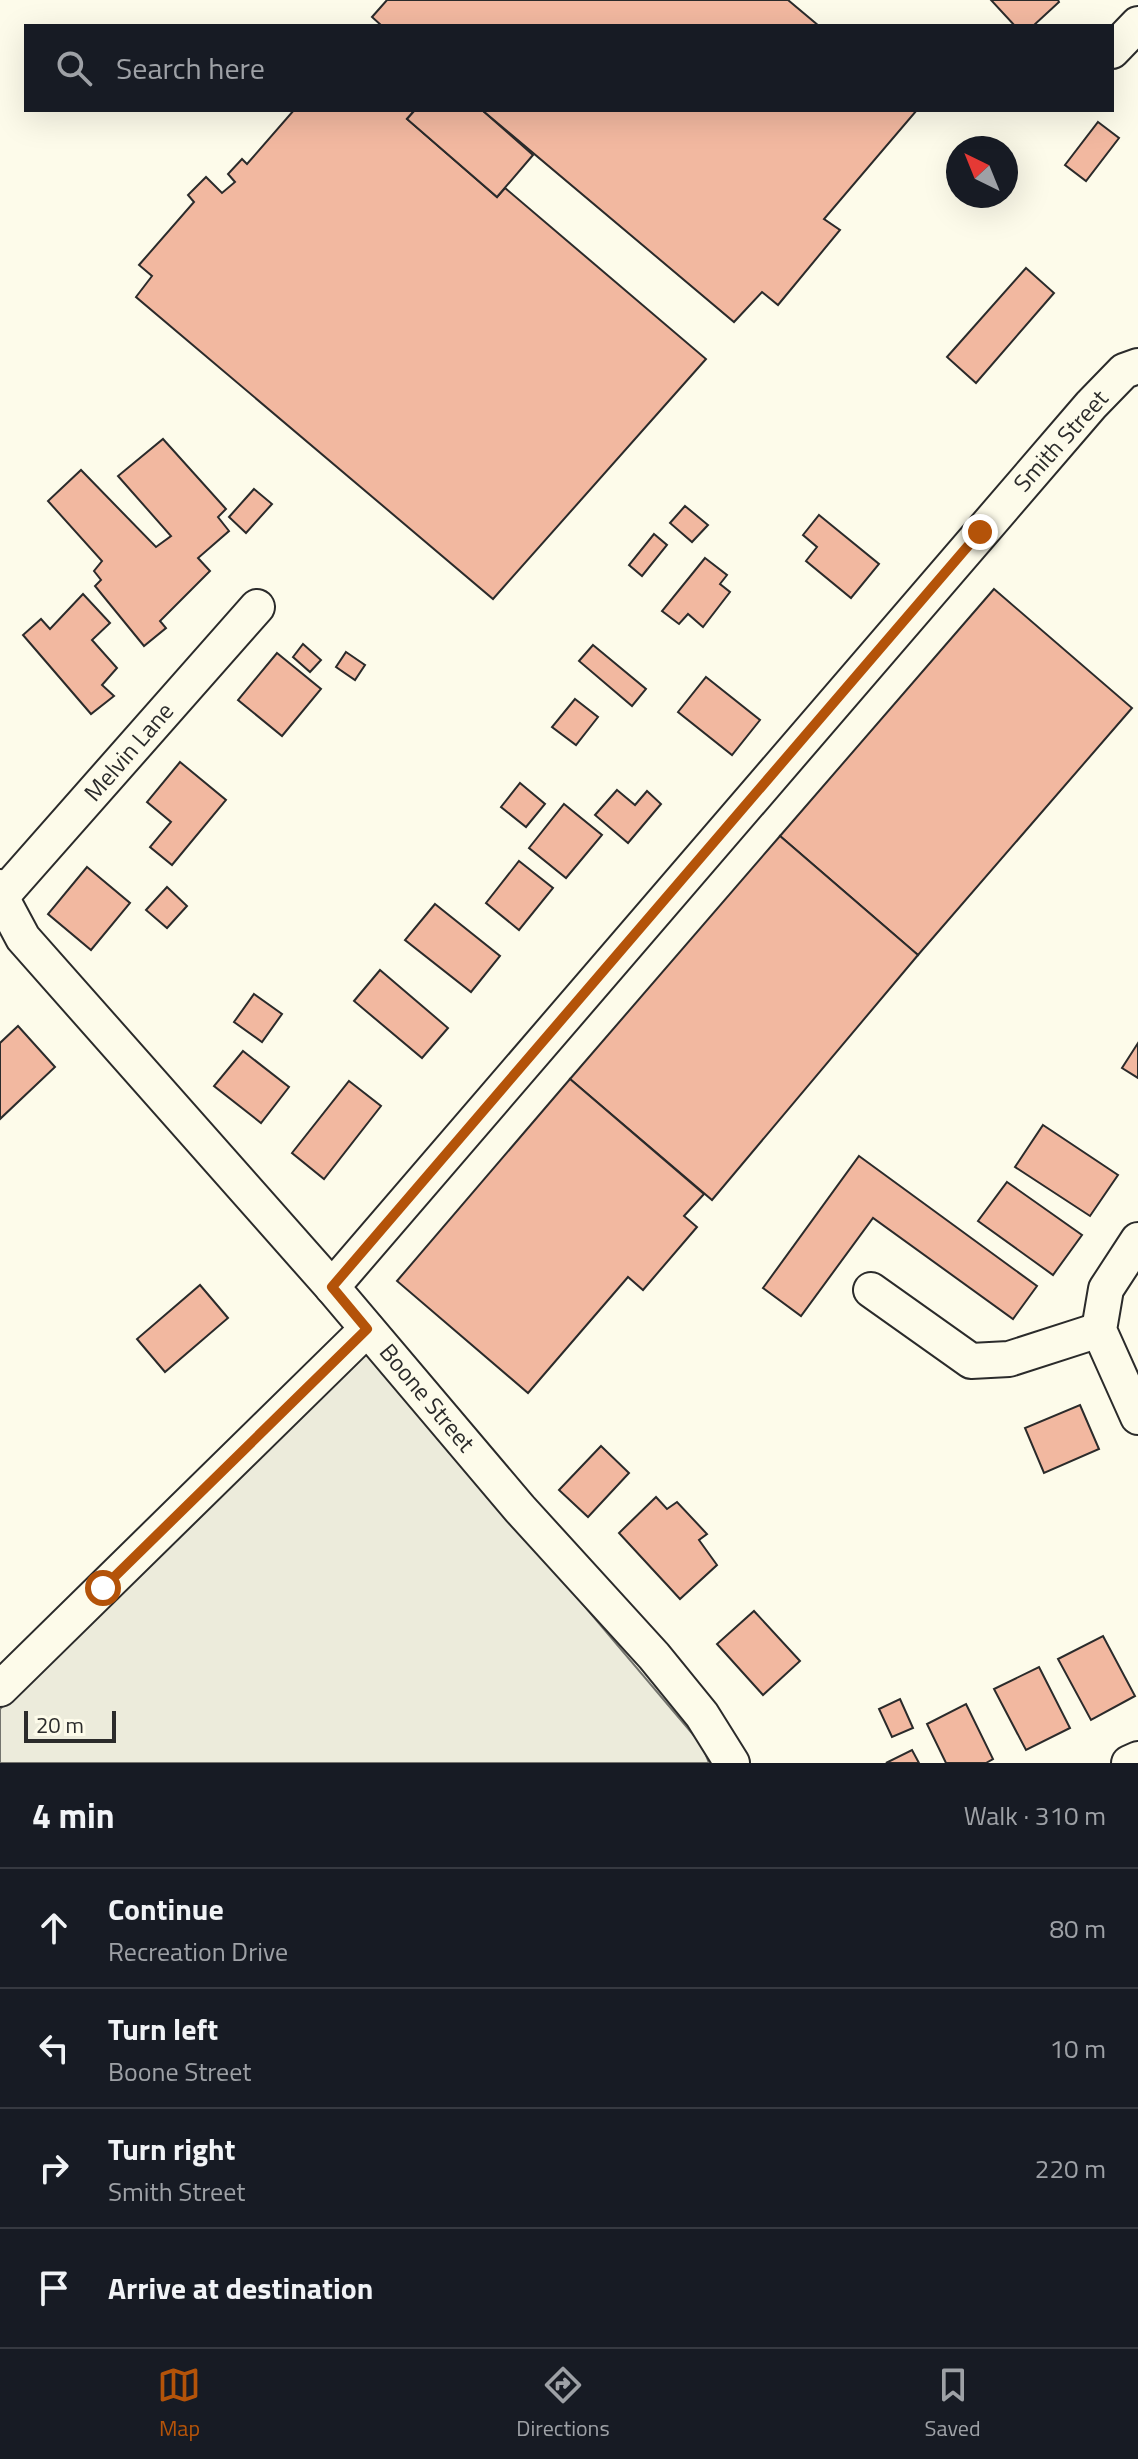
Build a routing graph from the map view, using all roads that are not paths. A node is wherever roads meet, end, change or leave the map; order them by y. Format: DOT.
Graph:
graph roads {
  1 [pos="1138,24"];
  2 [pos="1114,49"];
  3 [pos="1138,366"];
  4 [pos="257,607"];
  5 [pos="0,887"];
  6 [pos="1,897"];
  7 [pos="1138,1240"];
  8 [pos="332,1287"];
  9 [pos="871,1290"];
  10 [pos="367,1329"];
  11 [pos="1099,1330"];
  12 [pos="1134,1397"];
  13 [pos="0,1689"];
  14 [pos="1138,1759"];
  15 [pos="732,1763"];
  16 [pos="1129,1763"];
  1 -- 2 [label="street"];
  3 -- 8 [label="street, Smith Street"];
  4 -- 6 [label="street, Melvin Lane"];
  5 -- 6 [label="street, Boone Street"];
  6 -- 8 [label="street, Boone Street"];
  7 -- 11 [label="street"];
  8 -- 10 [label="street, Boone Street"];
  9 -- 11 [label="street"];
  10 -- 13 [label="street"];
  10 -- 15 [label="street, Boone Street"];
  11 -- 12 [label="street"];
  14 -- 16 [label="street"];
}
